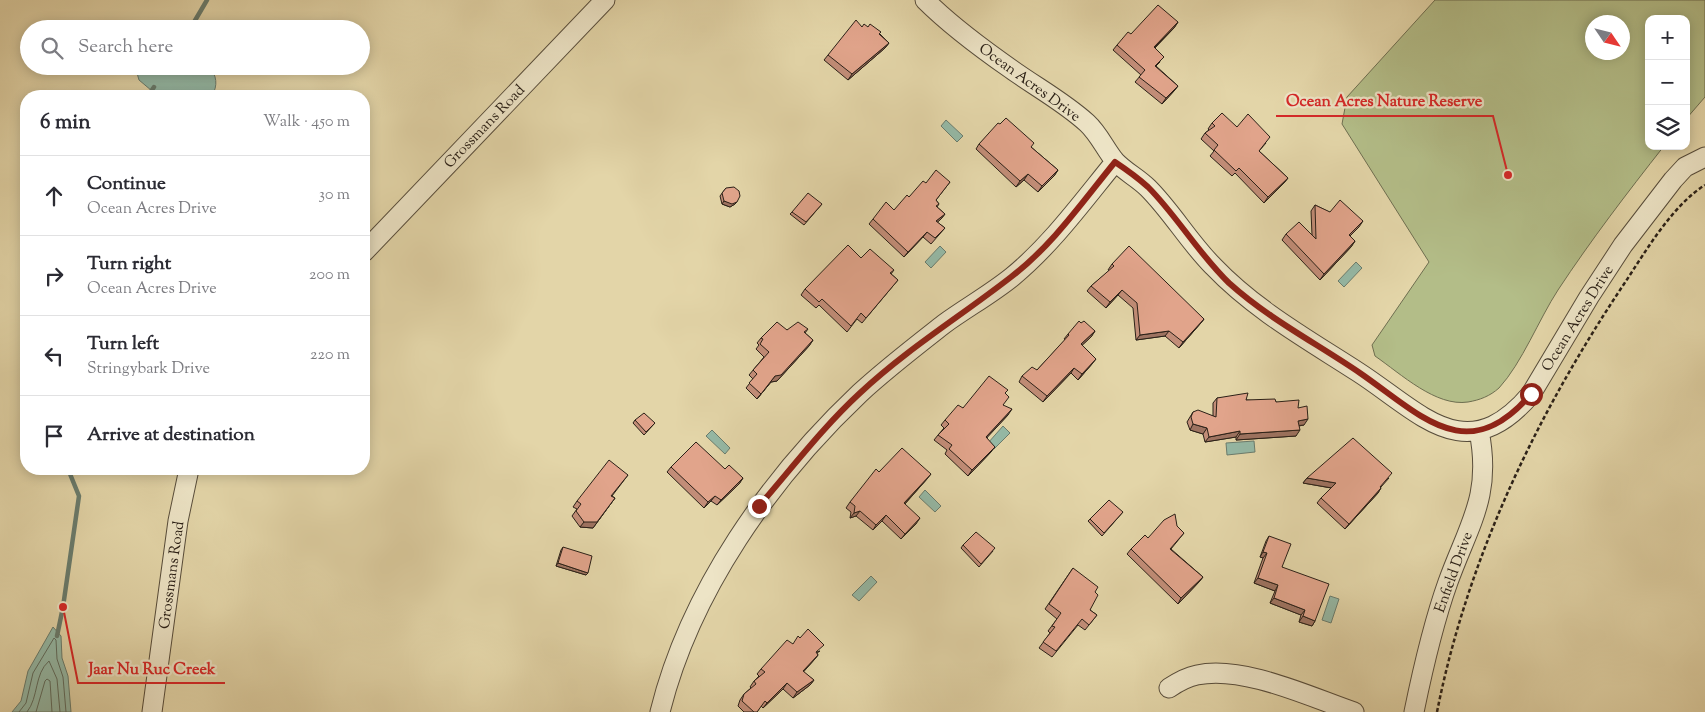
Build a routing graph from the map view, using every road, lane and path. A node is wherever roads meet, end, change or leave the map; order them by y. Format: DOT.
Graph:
graph roads {
  1 [pos="604,0"];
  2 [pos="925,0"];
  3 [pos="1705,157"];
  4 [pos="1115,162"];
  5 [pos="1705,185"];
  6 [pos="370,246"];
  7 [pos="1479,431"];
  8 [pos="188,475"];
  9 [pos="1169,688"];
  10 [pos="152,712"];
  11 [pos="660,712"];
  12 [pos="1354,712"];
  13 [pos="1414,712"];
  14 [pos="1437,712"];
  1 -- 6 [label="street, Grossmans Road"];
  2 -- 4 [label="street, Ocean Acres Drive"];
  3 -- 7 [label="street, Ocean Acres Drive"];
  4 -- 7 [label="street, Ocean Acres Drive"];
  4 -- 11 [label="street"];
  5 -- 14 [label="path"];
  7 -- 13 [label="street, Enfield Drive"];
  8 -- 10 [label="street, Grossmans Road"];
  9 -- 12 [label="street"];
}
